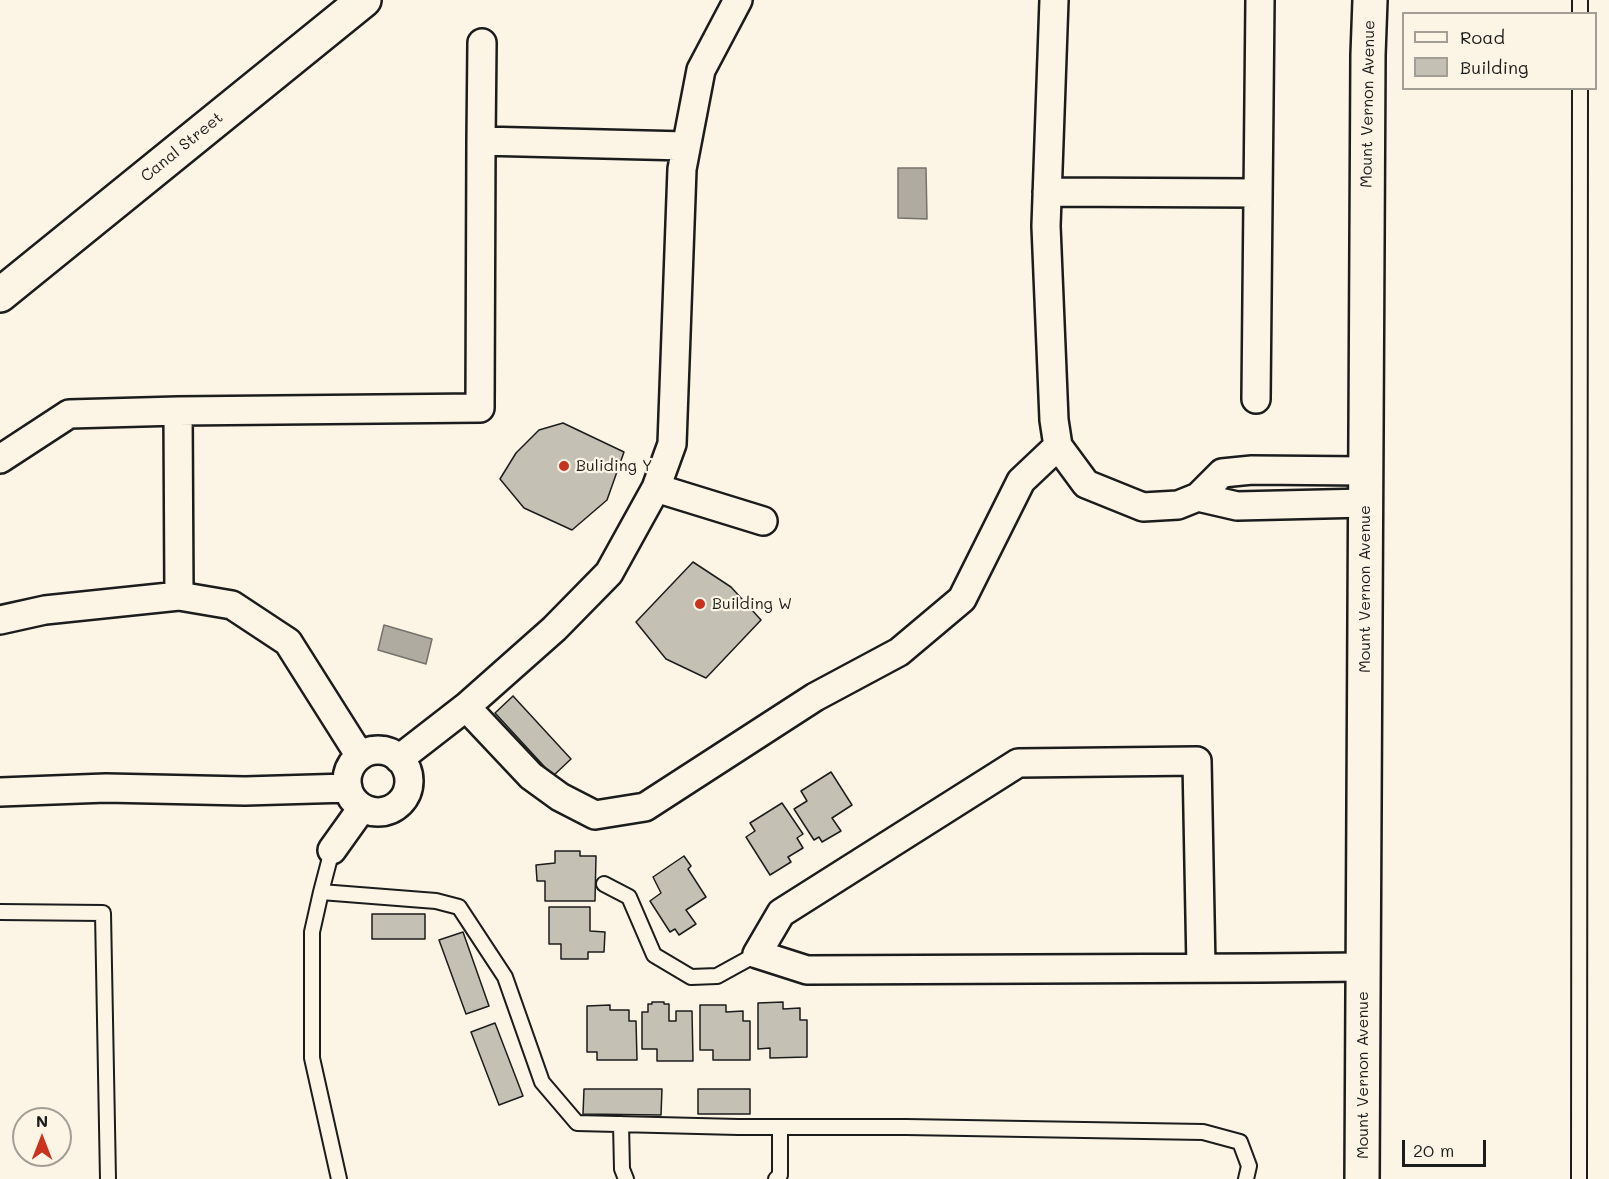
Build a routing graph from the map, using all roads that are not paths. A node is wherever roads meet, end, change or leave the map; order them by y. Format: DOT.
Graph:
graph roads {
  1 [pos="364,0"];
  2 [pos="738,0"];
  3 [pos="1054,0"];
  4 [pos="1260,0"];
  5 [pos="1370,0"];
  6 [pos="482,44"];
  7 [pos="1580,90"];
  8 [pos="481,141"];
  9 [pos="686,146"];
  10 [pos="1047,192"];
  11 [pos="1257,194"];
  12 [pos="0,296"];
  13 [pos="1256,399"];
  14 [pos="178,411"];
  15 [pos="1058,446"];
  16 [pos="0,459"];
  17 [pos="1365,471"];
  18 [pos="656,488"];
  19 [pos="1198,497"];
  20 [pos="1366,503"];
  21 [pos="763,521"];
  22 [pos="179,596"];
  23 [pos="0,620"];
  24 [pos="466,707"];
  25 [pos="360,756"];
  26 [pos="399,759"];
  27 [pos="0,792"];
  28 [pos="355,798"];
  29 [pos="332,850"];
  30 [pos="604,884"];
  31 [pos="321,892"];
  32 [pos="0,912"];
  33 [pos="757,954"];
  34 [pos="1363,967"];
  35 [pos="1201,968"];
  36 [pos="621,1124"];
  37 [pos="780,1127"];
  38 [pos="108,1179"];
  39 [pos="339,1179"];
  40 [pos="626,1179"];
  41 [pos="776,1179"];
  42 [pos="1246,1179"];
  43 [pos="1362,1179"];
  44 [pos="1579,1179"];
  1 -- 12 [label="main road, Canal Street"];
  2 -- 9 [label="street"];
  3 -- 10 [label="street"];
  4 -- 11 [label="street"];
  5 -- 17 [label="main road, Mount Vernon Avenue"];
  6 -- 8 [label="street"];
  7 -- 44 [label="lane"];
  8 -- 9 [label="street"];
  8 -- 14 [label="street"];
  9 -- 18 [label="street"];
  10 -- 11 [label="street"];
  10 -- 15 [label="street"];
  11 -- 13 [label="street"];
  14 -- 16 [label="street"];
  14 -- 22 [label="street"];
  15 -- 19 [label="street"];
  15 -- 24 [label="street"];
  17 -- 19 [label="street"];
  17 -- 20 [label="main road, Mount Vernon Avenue"];
  18 -- 21 [label="street"];
  18 -- 24 [label="street"];
  19 -- 20 [label="street"];
  20 -- 34 [label="main road, Mount Vernon Avenue"];
  22 -- 23 [label="street"];
  22 -- 25 [label="street"];
  24 -- 26 [label="street"];
  25 -- 26 [label="street"];
  25 -- 28 [label="street"];
  26 -- 28 [label="street"];
  27 -- 28 [label="street"];
  28 -- 29 [label="street"];
  29 -- 31 [label="lane"];
  30 -- 33 [label="lane"];
  31 -- 36 [label="lane"];
  31 -- 39 [label="lane"];
  32 -- 38 [label="lane"];
  33 -- 35 [label="street"];
  33 -- 35 [label="street"];
  34 -- 35 [label="street"];
  34 -- 43 [label="main road, Mount Vernon Avenue"];
  36 -- 37 [label="lane"];
  36 -- 40 [label="lane"];
  37 -- 41 [label="lane"];
  37 -- 42 [label="lane"];
}
